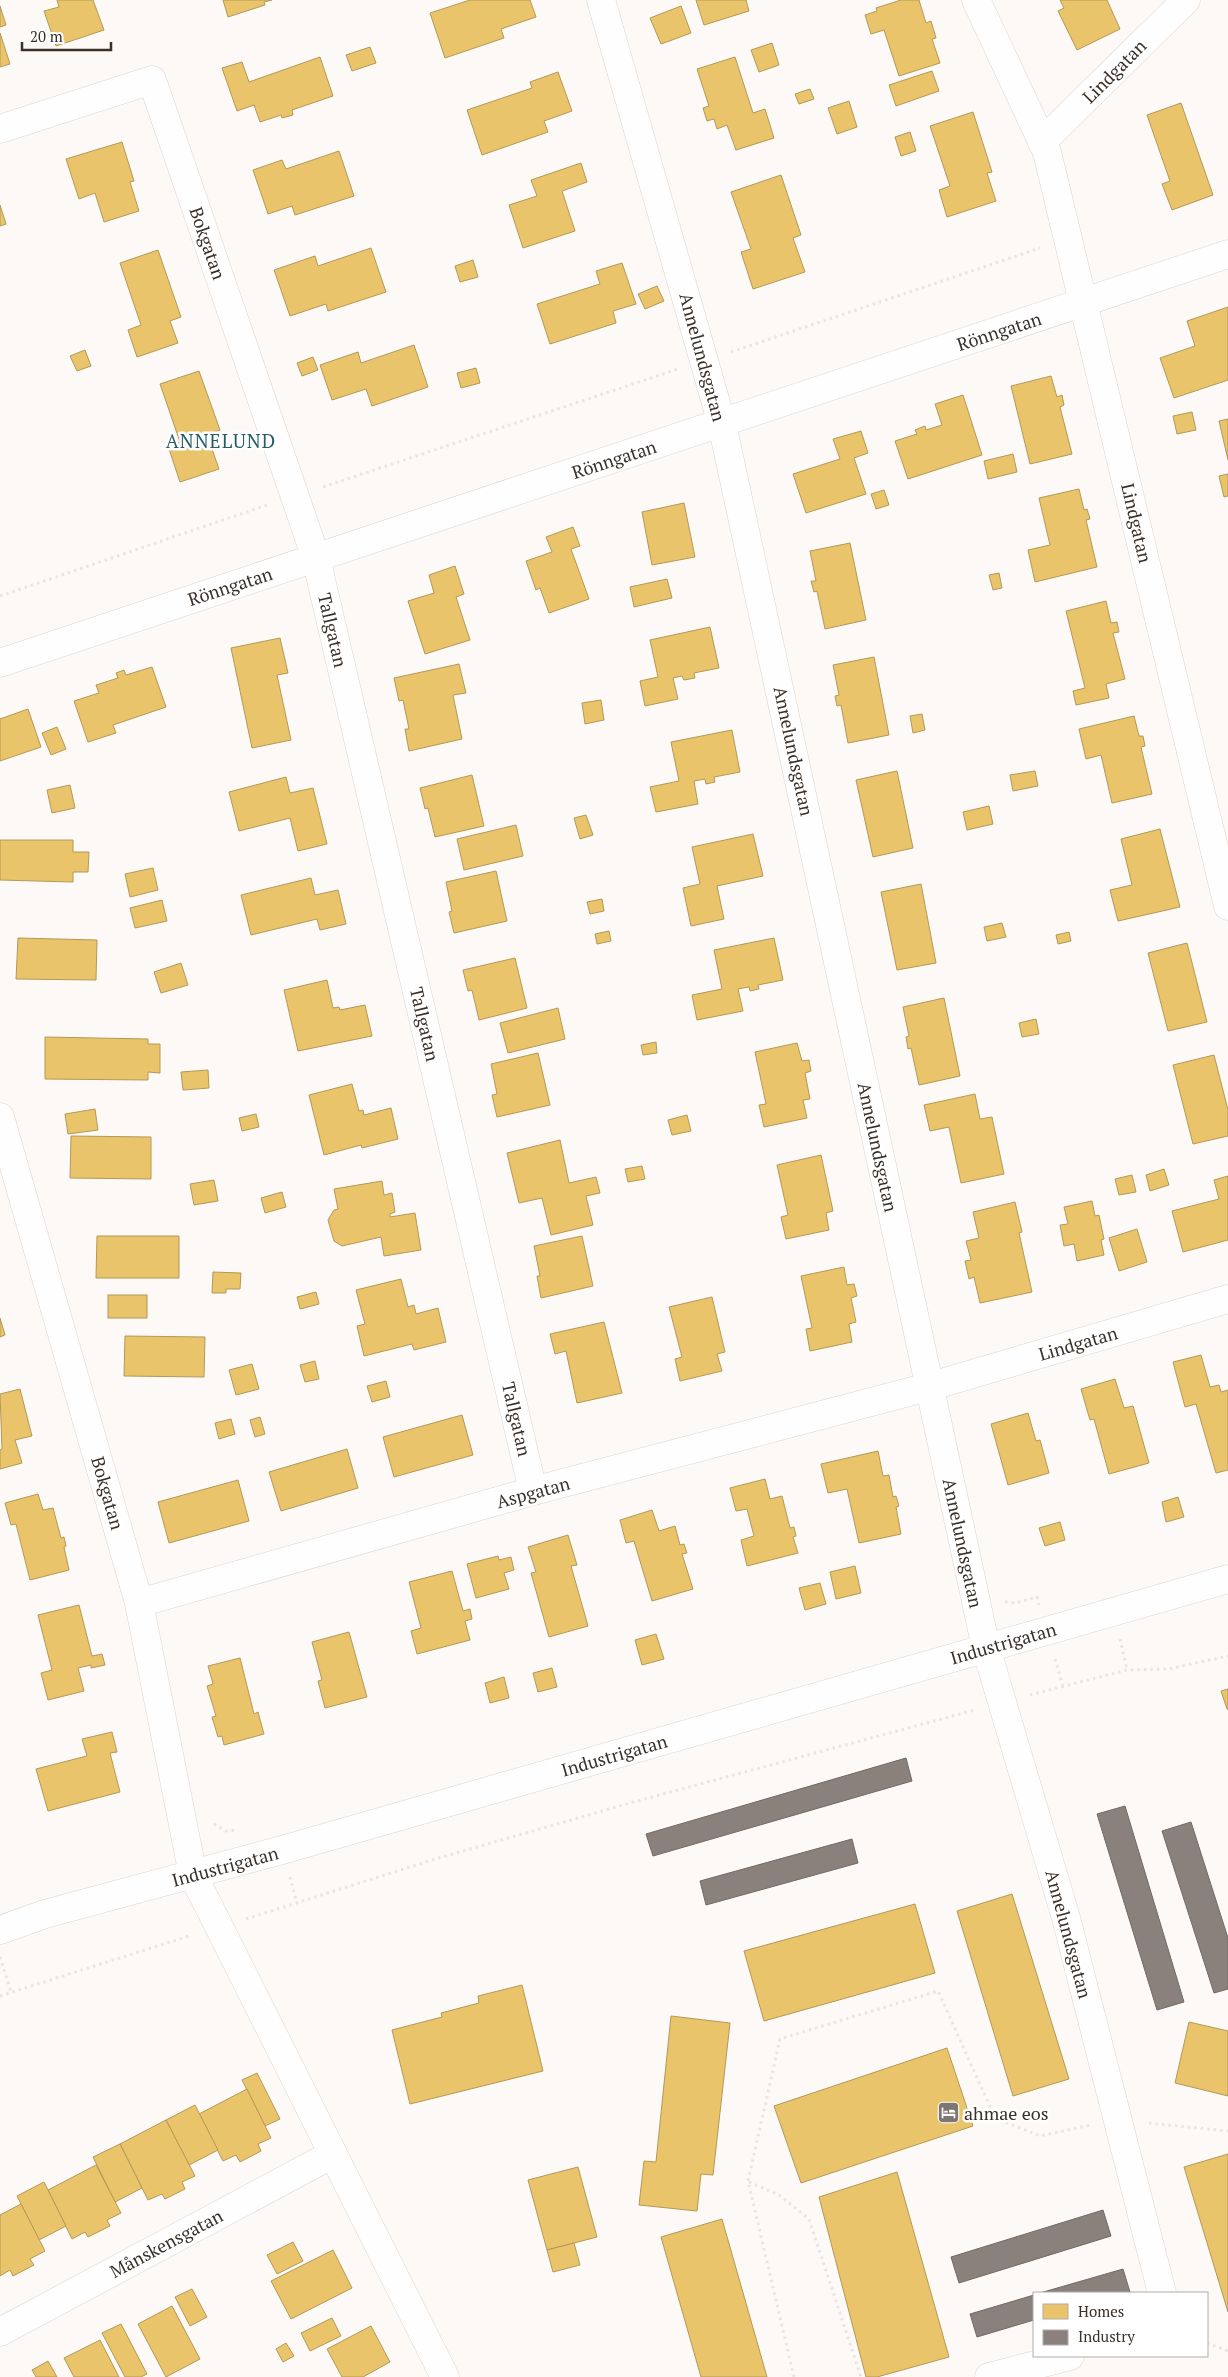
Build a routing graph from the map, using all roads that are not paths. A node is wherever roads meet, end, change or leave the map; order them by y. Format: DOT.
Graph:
graph roads {
  1 [pos="601,0"];
  2 [pos="976,0"];
  3 [pos="1186,0"];
  4 [pos="0,129"];
  5 [pos="1042,142"];
  6 [pos="1228,254"];
  7 [pos="1084,303"];
  8 [pos="722,424"];
  9 [pos="316,558"];
  10 [pos="0,663"];
  11 [pos="1228,906"];
  12 [pos="0,1117"];
  13 [pos="1228,1299"];
  14 [pos="928,1387"];
  15 [pos="533,1491"];
  16 [pos="1228,1578"];
  17 [pos="139,1603"];
  18 [pos="986,1648"];
  19 [pos="193,1875"];
  20 [pos="0,1930"];
  21 [pos="333,2154"];
  22 [pos="1162,2292"];
  23 [pos="0,2332"];
  24 [pos="1066,2357"];
  25 [pos="445,2377"];
  26 [pos="989,2377"];
  1 -- 8 [label="street, Annelundsgatan"];
  2 -- 5 [label="street, Lindgatan"];
  3 -- 5 [label="street, Lindgatan"];
  4 -- 9 [label="street, Bokgatan"];
  5 -- 7 [label="street, Lindgatan"];
  6 -- 7 [label="street, Rönngatan"];
  7 -- 8 [label="street, Rönngatan"];
  7 -- 11 [label="street, Lindgatan"];
  8 -- 9 [label="street, Rönngatan"];
  8 -- 14 [label="street, Annelundsgatan"];
  9 -- 10 [label="street, Rönngatan"];
  9 -- 15 [label="street, Tallgatan"];
  12 -- 17 [label="street, Bokgatan"];
  13 -- 14 [label="street, Lindgatan"];
  14 -- 15 [label="street, Aspgatan"];
  14 -- 18 [label="street, Annelundsgatan"];
  15 -- 17 [label="street, Aspgatan"];
  16 -- 18 [label="street, Industrigatan"];
  17 -- 19 [label="street, Bokgatan"];
  18 -- 19 [label="street, Industrigatan"];
  18 -- 22 [label="street, Annelundsgatan"];
  19 -- 20 [label="street, Industrigatan"];
  19 -- 21 [label="street"];
  21 -- 23 [label="street, Månskensgatan"];
  21 -- 25 [label="street"];
  24 -- 26 [label="street"];
}
